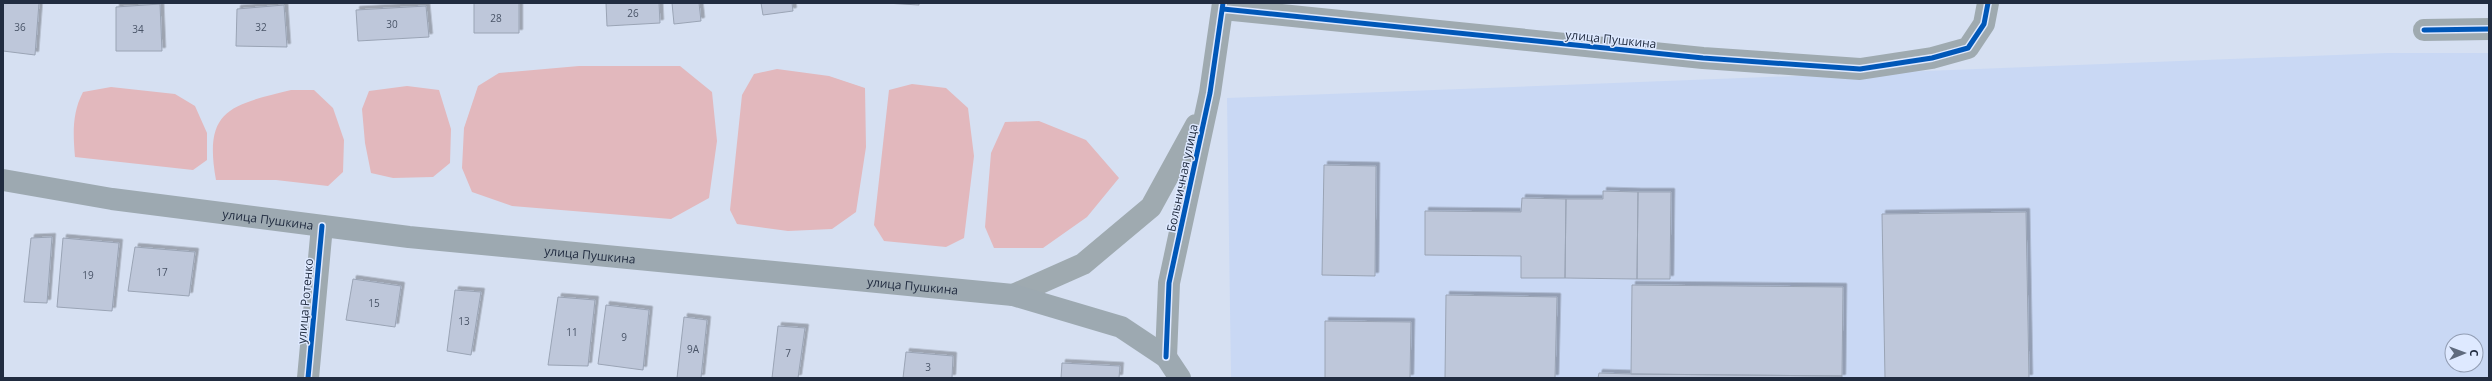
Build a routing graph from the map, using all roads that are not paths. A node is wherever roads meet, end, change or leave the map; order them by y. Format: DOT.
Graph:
graph roads {
  1 [pos="1223,6"];
  2 [pos="1986,13"];
  3 [pos="2489,29"];
  4 [pos="2424,30"];
  5 [pos="1210,93"];
  6 [pos="3,180"];
  7 [pos="322,226"];
  8 [pos="1013,295"];
  9 [pos="1166,357"];
  10 [pos="308,378"];
  11 [pos="1180,378"];
  1 -- 2 [label="street, улица Пушкина"];
  1 -- 5 [label="street, Больничная улица"];
  3 -- 4 [label="street"];
  5 -- 8 [label="street"];
  5 -- 9 [label="street, Больничная улица"];
  6 -- 7 [label="main road, улица Пушкина"];
  7 -- 8 [label="main road, улица Пушкина"];
  7 -- 10 [label="street, улица Ротенко"];
  8 -- 9 [label="main road, улица Пушкина"];
  9 -- 11 [label="main road"];
}
